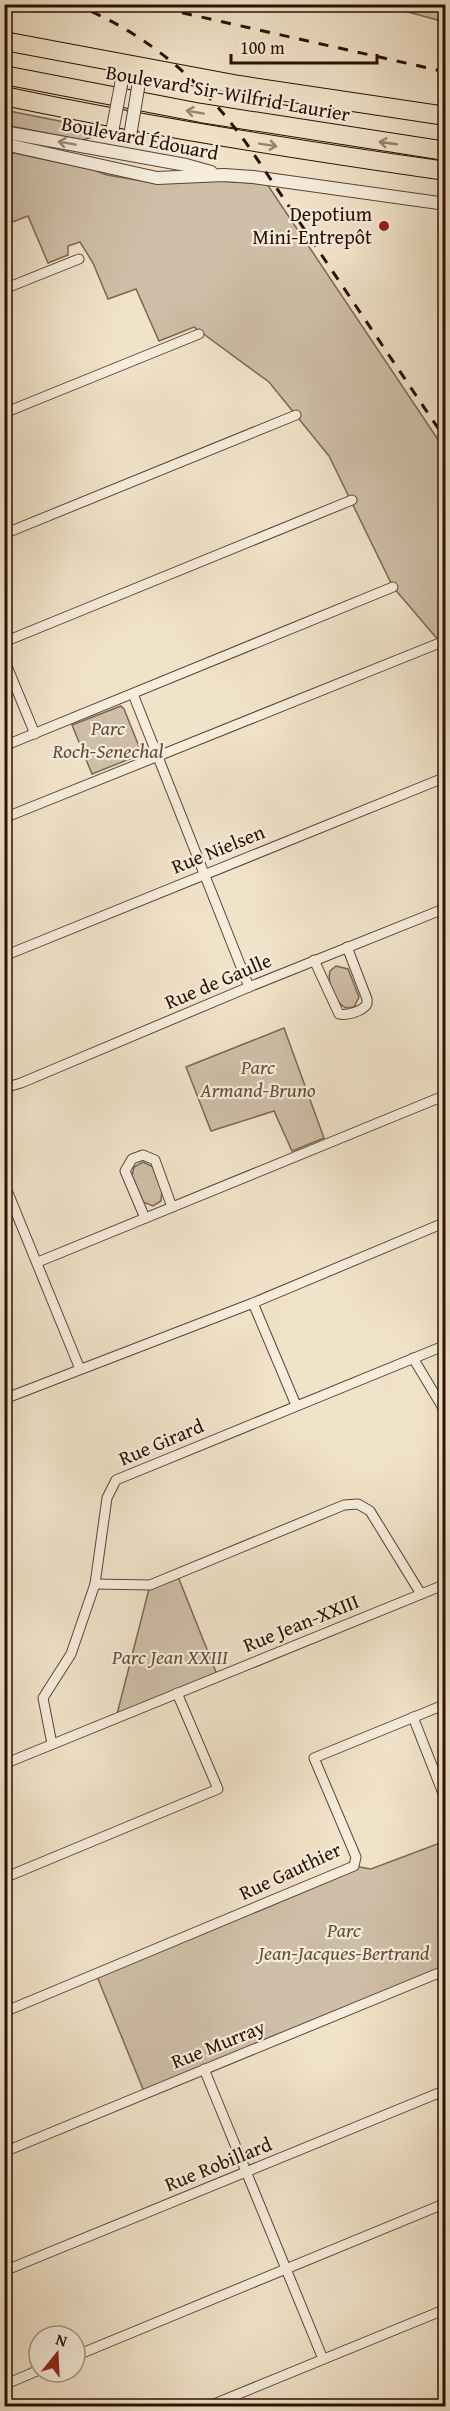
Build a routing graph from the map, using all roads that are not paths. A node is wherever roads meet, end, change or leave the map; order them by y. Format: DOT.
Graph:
graph roads {
  1 [pos="4,41"];
  2 [pos="133,66"];
  3 [pos="4,75"];
  4 [pos="4,96"];
  5 [pos="446,116"];
  6 [pos="4,132"];
  7 [pos="4,144"];
  8 [pos="109,151"];
  9 [pos="446,151"];
  10 [pos="126,154"];
  11 [pos="106,165"];
  12 [pos="124,171"];
  13 [pos="446,171"];
  14 [pos="224,175"];
  15 [pos="446,204"];
  16 [pos="79,259"];
  17 [pos="4,289"];
  18 [pos="199,334"];
  19 [pos="4,413"];
  20 [pos="296,415"];
  21 [pos="352,500"];
  22 [pos="4,534"];
  23 [pos="393,587"];
  24 [pos="4,642"];
  25 [pos="442,642"];
  26 [pos="4,658"];
  27 [pos="133,694"];
  28 [pos="35,734"];
  29 [pos="4,746"];
  30 [pos="156,757"];
  31 [pos="446,777"];
  32 [pos="4,818"];
  33 [pos="204,874"];
  34 [pos="446,908"];
  35 [pos="347,947"];
  36 [pos="4,956"];
  37 [pos="314,960"];
  38 [pos="249,987"];
  39 [pos="4,1088"];
  40 [pos="446,1095"];
  41 [pos="4,1183"];
  42 [pos="172,1207"];
  43 [pos="145,1218"];
  44 [pos="446,1222"];
  45 [pos="38,1262"];
  46 [pos="253,1303"];
  47 [pos="446,1345"];
  48 [pos="413,1358"];
  49 [pos="80,1369"];
  50 [pos="4,1399"];
  51 [pos="297,1404"];
  52 [pos="446,1413"];
  53 [pos="96,1584"];
  54 [pos="446,1584"];
  55 [pos="421,1594"];
  56 [pos="177,1693"];
  57 [pos="446,1704"];
  58 [pos="413,1717"];
  59 [pos="52,1744"];
  60 [pos="4,1764"];
  61 [pos="446,1801"];
  62 [pos="4,1878"];
  63 [pos="446,1970"];
  64 [pos="4,2012"];
  65 [pos="204,2069"];
  66 [pos="446,2090"];
  67 [pos="4,2152"];
  68 [pos="246,2172"];
  69 [pos="446,2203"];
  70 [pos="286,2269"];
  71 [pos="4,2271"];
  72 [pos="446,2309"];
  73 [pos="87,2351"];
  74 [pos="323,2359"];
  75 [pos="27,2375"];
  76 [pos="4,2385"];
  77 [pos="209,2406"];
  1 -- 2 [label="highway"];
  2 -- 5 [label="highway"];
  2 -- 8 [label="street, bridge"];
  2 -- 10 [label="street, bridge"];
  9 -- 3 [label="highway, Boulevard Sir-Wilfrid-Laurier, one-way"];
  4 -- 13 [label="highway, one-way"];
  8 -- 6 [label="street, Boulevard Édouard, one-way"];
  7 -- 11 [label="street, Boulevard Édouard"];
  8 -- 10 [label="street, Boulevard Édouard"];
  8 -- 11 [label="street"];
  10 -- 12 [label="street"];
  10 -- 14 [label="street, Boulevard Édouard"];
  11 -- 12 [label="street, Boulevard Édouard"];
  12 -- 14 [label="street, Boulevard Édouard"];
  14 -- 15 [label="street"];
  16 -- 17 [label="street"];
  18 -- 19 [label="street"];
  20 -- 22 [label="street"];
  21 -- 24 [label="street"];
  23 -- 27 [label="street"];
  25 -- 30 [label="street"];
  26 -- 28 [label="street"];
  27 -- 28 [label="street"];
  27 -- 30 [label="street"];
  28 -- 29 [label="street"];
  30 -- 32 [label="street"];
  30 -- 33 [label="street"];
  31 -- 33 [label="street, Rue Nielsen"];
  33 -- 36 [label="street, Rue Nielsen"];
  33 -- 38 [label="street"];
  34 -- 35 [label="street, Rue de Gaulle"];
  35 -- 37 [label="street, Rue de Gaulle"];
  35 -- 37 [label="street"];
  37 -- 38 [label="street, Rue de Gaulle"];
  38 -- 39 [label="street, Rue de Gaulle"];
  40 -- 42 [label="street"];
  41 -- 45 [label="street"];
  42 -- 43 [label="street"];
  42 -- 43 [label="street"];
  43 -- 45 [label="street"];
  44 -- 46 [label="street"];
  45 -- 49 [label="street"];
  46 -- 49 [label="street"];
  46 -- 51 [label="street"];
  47 -- 48 [label="street, Rue Girard"];
  48 -- 51 [label="street, Rue Girard"];
  48 -- 52 [label="street"];
  49 -- 50 [label="street"];
  51 -- 53 [label="street, Rue Girard"];
  53 -- 55 [label="street"];
  53 -- 59 [label="street, Rue Girard"];
  54 -- 55 [label="street, Rue Jean-XXIII"];
  55 -- 56 [label="street, Rue Jean-XXIII"];
  56 -- 59 [label="street, Rue Jean-XXIII"];
  56 -- 62 [label="street"];
  57 -- 58 [label="street, Rue Gauthier"];
  58 -- 61 [label="street"];
  58 -- 64 [label="street, Rue Gauthier"];
  59 -- 60 [label="street, Rue Jean-XXIII"];
  63 -- 65 [label="street, Rue Murray"];
  65 -- 67 [label="street, Rue Murray"];
  65 -- 68 [label="street"];
  66 -- 68 [label="street, Rue Robillard"];
  68 -- 70 [label="street"];
  68 -- 71 [label="street, Rue Robillard"];
  69 -- 70 [label="street"];
  70 -- 73 [label="street"];
  70 -- 74 [label="street"];
  72 -- 74 [label="street"];
  74 -- 77 [label="street"];
  75 -- 76 [label="street"];
}
